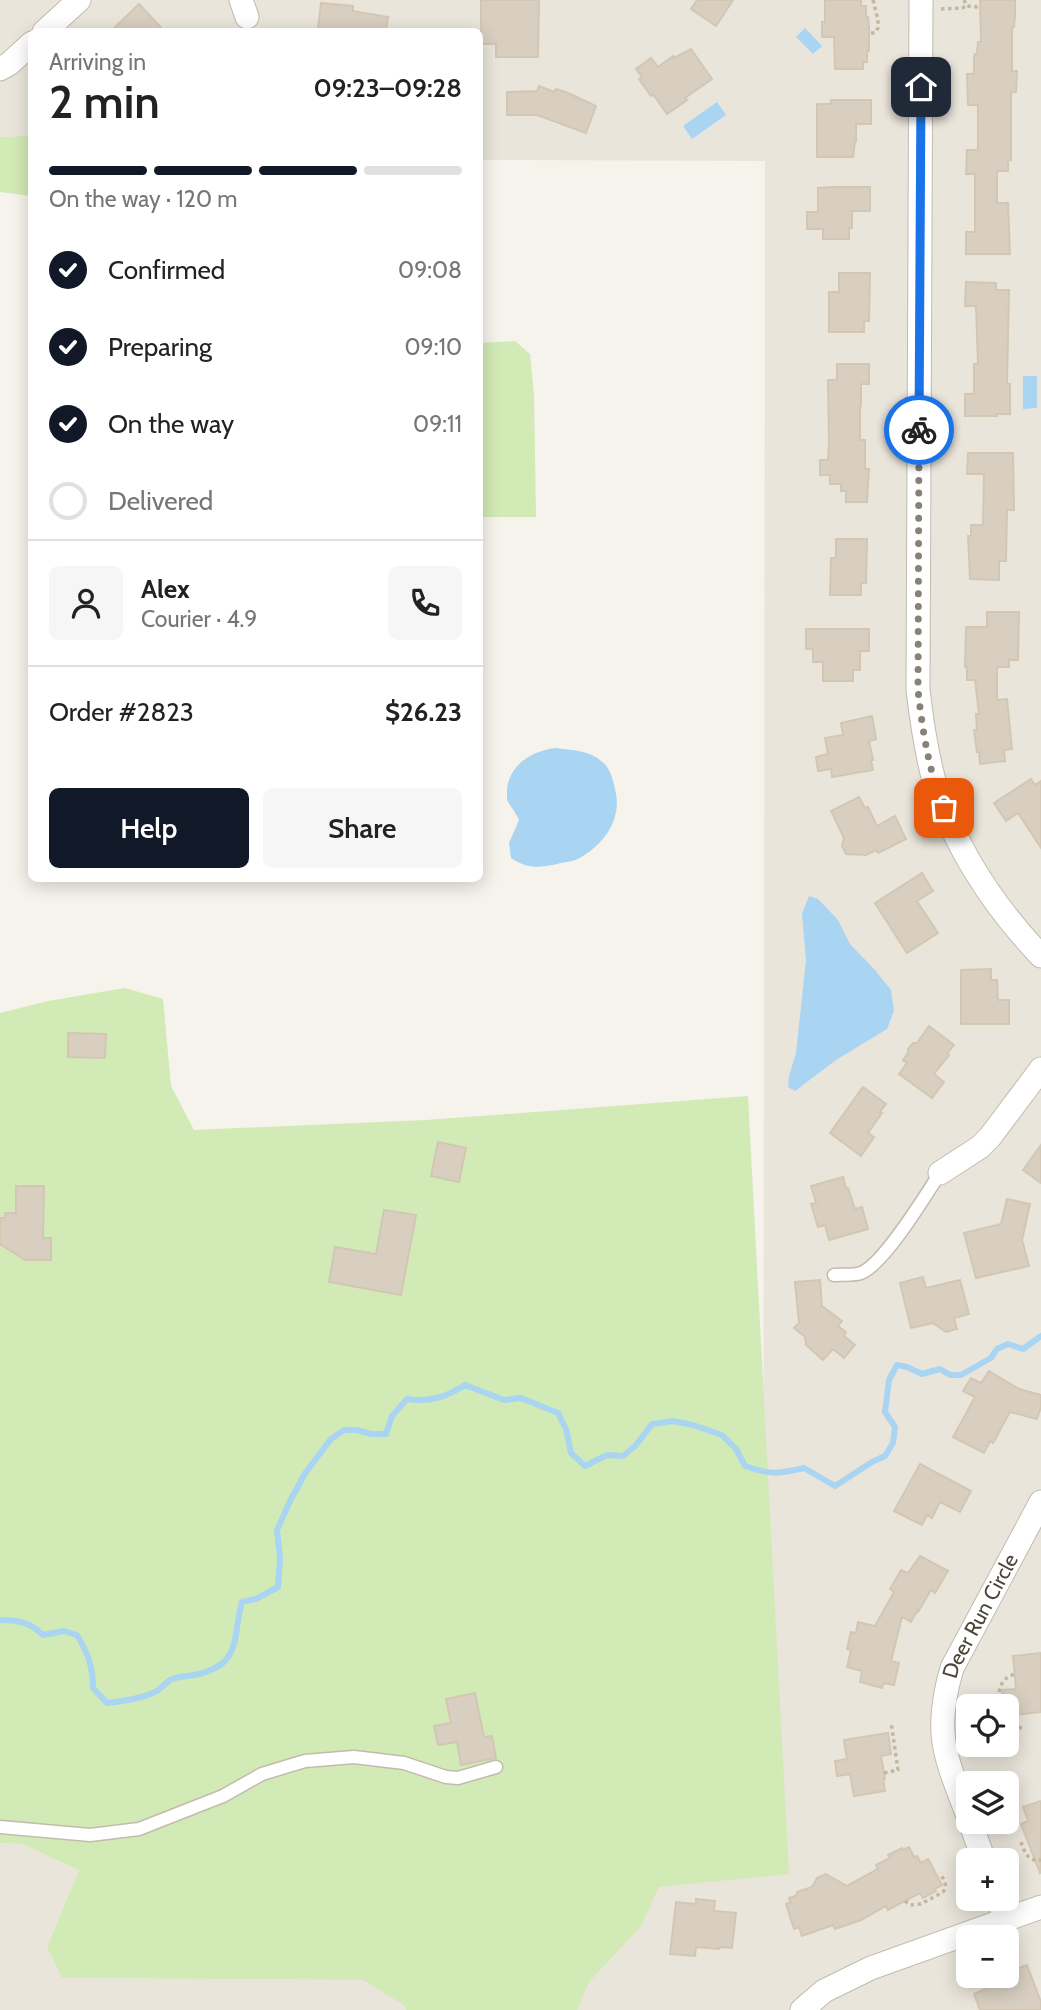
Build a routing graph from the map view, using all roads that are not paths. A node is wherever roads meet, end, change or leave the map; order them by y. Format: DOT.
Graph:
graph roads {
  1 [pos="79,0"];
  2 [pos="929,4"];
  3 [pos="48,28"];
  4 [pos="28,47"];
  5 [pos="0,69"];
  6 [pos="1041,956"];
  7 [pos="1041,1069"];
  8 [pos="940,1173"];
  9 [pos="834,1275"];
  10 [pos="1041,1502"];
  11 [pos="496,1767"];
  12 [pos="956,1785"];
  13 [pos="0,1827"];
  14 [pos="1041,1907"];
  15 [pos="1019,1908"];
  16 [pos="998,1911"];
  17 [pos="802,2010"];
  1 -- 3 [label="street"];
  2 -- 6 [label="street"];
  4 -- 5 [label="street"];
  7 -- 8 [label="street"];
  8 -- 9 [label="lane"];
  10 -- 12 [label="street, Deer Run Circle"];
  11 -- 13 [label="lane"];
  14 -- 15 [label="street"];
  16 -- 17 [label="street"];
}
